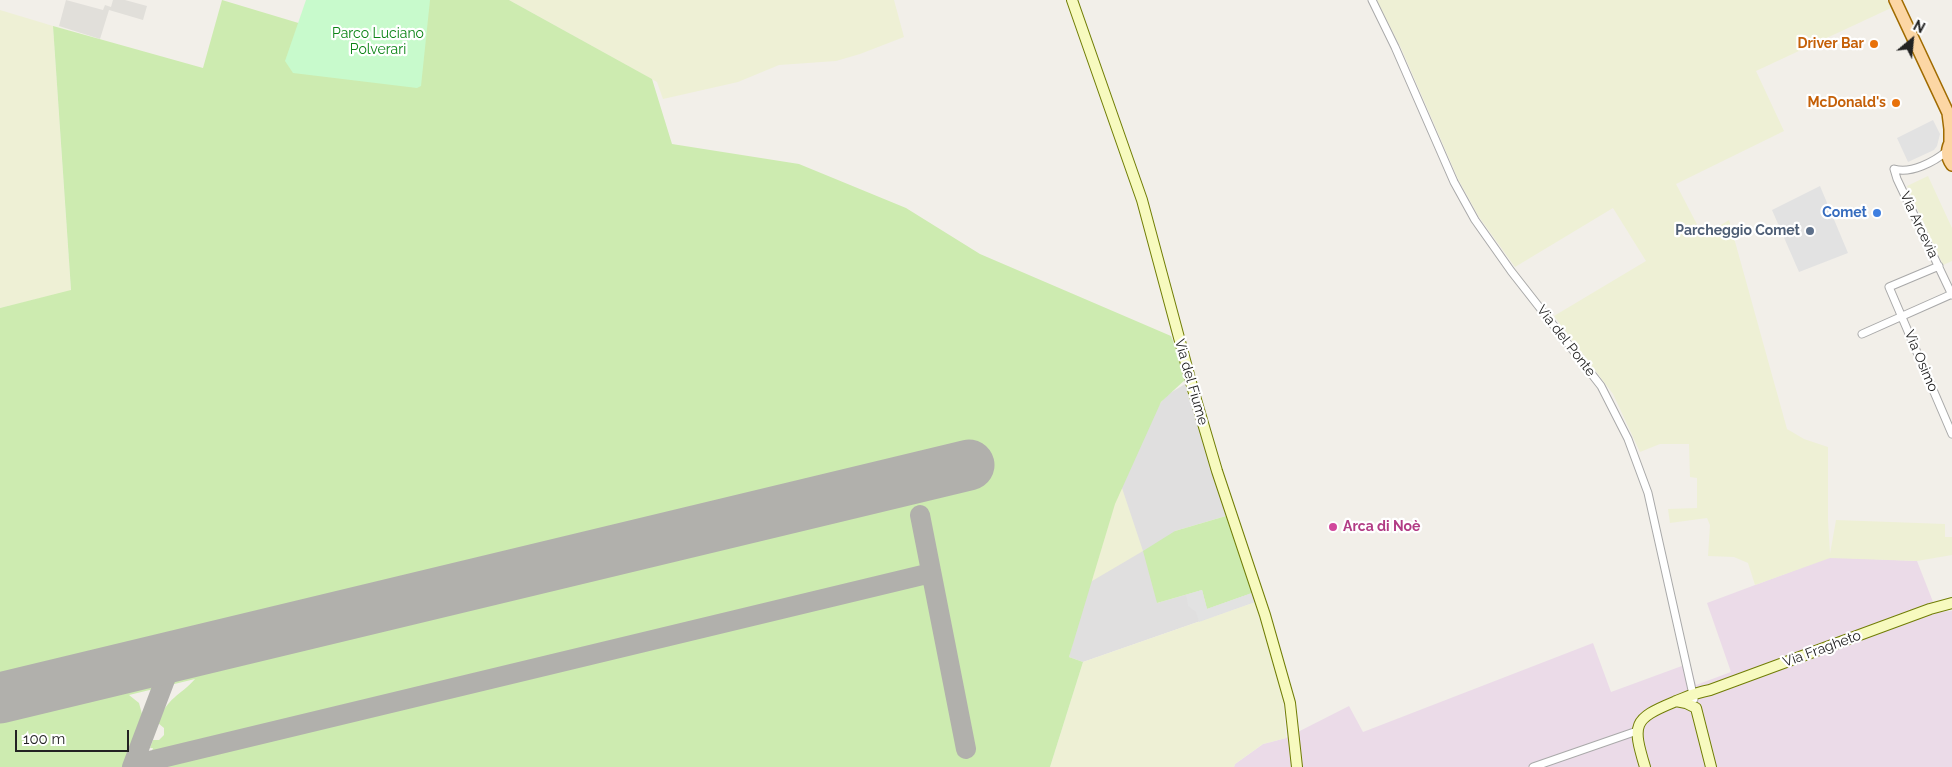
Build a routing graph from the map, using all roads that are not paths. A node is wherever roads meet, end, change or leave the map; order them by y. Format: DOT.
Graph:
graph roads {
  1 [pos="1072,0"];
  2 [pos="1372,0"];
  3 [pos="1896,0"];
  4 [pos="1950,116"];
  5 [pos="1950,144"];
  6 [pos="1931,162"];
  7 [pos="1952,165"];
  8 [pos="1906,170"];
  9 [pos="1900,184"];
  10 [pos="1938,266"];
  11 [pos="1952,294"];
  12 [pos="1901,316"];
  13 [pos="1862,334"];
  14 [pos="1952,434"];
  15 [pos="1949,604"];
  16 [pos="1710,690"];
  17 [pos="1692,693"];
  18 [pos="1676,701"];
  19 [pos="1696,708"];
  20 [pos="1637,730"];
  21 [pos="1296,767"];
  22 [pos="1534,767"];
  23 [pos="1645,767"];
  24 [pos="1711,767"];
  1 -- 21 [label="street, Via del Fiume"];
  2 -- 17 [label="street, Via del Ponte"];
  3 -- 4 [label="main road"];
  4 -- 5 [label="main road"];
  5 -- 6 [label="street, Via Arcevia"];
  5 -- 7 [label="main road"];
  6 -- 7 [label="street, Via Arcevia"];
  6 -- 8 [label="street, Via Arcevia"];
  8 -- 9 [label="street, Via Arcevia"];
  8 -- 9 [label="street, Via Arcevia"];
  9 -- 10 [label="street, Via Arcevia"];
  10 -- 11 [label="street, Via Arcevia"];
  10 -- 12 [label="street, Via Osimo"];
  11 -- 12 [label="street"];
  12 -- 13 [label="street"];
  12 -- 14 [label="street, Via Osimo"];
  15 -- 16 [label="street, Via Fragheto"];
  16 -- 17 [label="street, Via Fragheto"];
  16 -- 19 [label="street"];
  17 -- 18 [label="street, Via Fragheto"];
  17 -- 19 [label="street, Via del Ponte"];
  18 -- 19 [label="street"];
  18 -- 20 [label="street, Via Fragheto"];
  19 -- 24 [label="street, Via del Ponte"];
  20 -- 22 [label="street"];
  20 -- 23 [label="street"];
}
